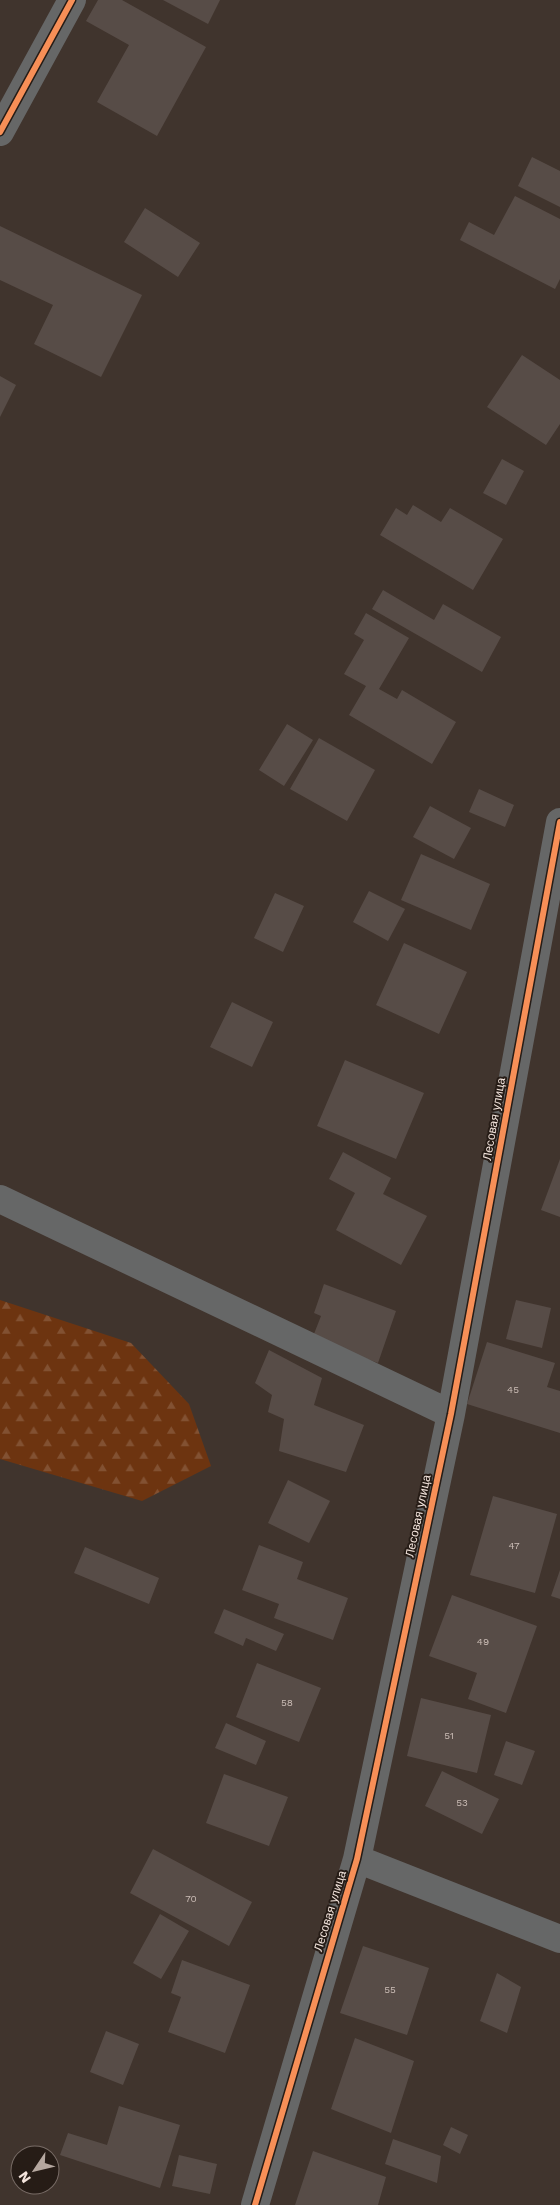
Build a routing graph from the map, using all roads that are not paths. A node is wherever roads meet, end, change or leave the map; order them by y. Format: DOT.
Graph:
graph roads {
  1 [pos="72,0"];
  2 [pos="0,132"];
  3 [pos="560,822"];
  4 [pos="0,1199"];
  5 [pos="451,1414"];
  6 [pos="357,1859"];
  7 [pos="560,1939"];
  8 [pos="254,2205"];
  1 -- 2 [label="street"];
  3 -- 5 [label="street, Лесовая улица"];
  4 -- 5 [label="street"];
  5 -- 6 [label="street, Лесовая улица"];
  6 -- 7 [label="street"];
  6 -- 8 [label="street, Лесовая улица"];
}
